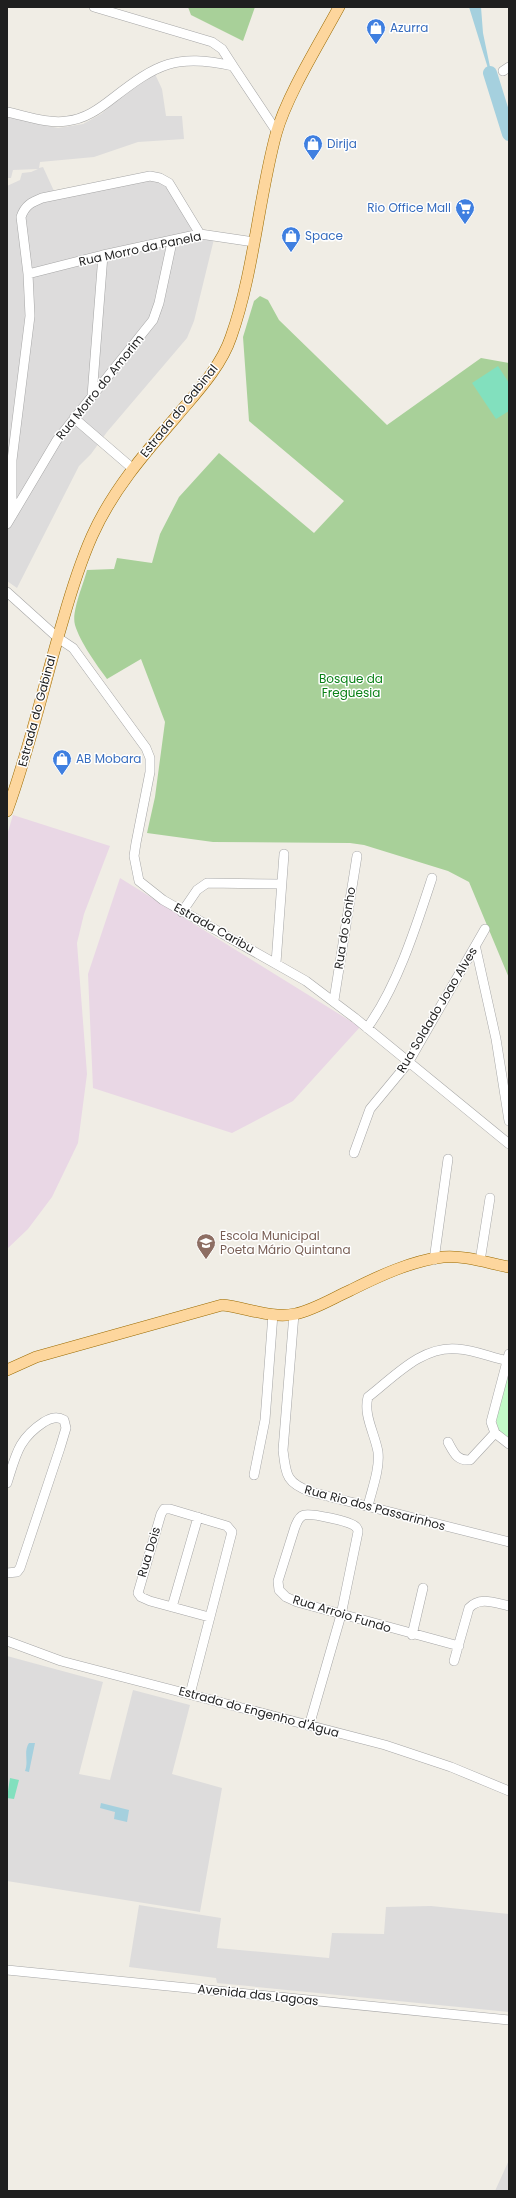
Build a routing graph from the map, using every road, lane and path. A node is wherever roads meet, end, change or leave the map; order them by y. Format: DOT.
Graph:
graph roads {
  1 [pos="94,7"];
  2 [pos="339,7"];
  3 [pos="233,66"];
  4 [pos="7,112"];
  5 [pos="277,132"];
  6 [pos="200,234"];
  7 [pos="172,242"];
  8 [pos="254,242"];
  9 [pos="103,255"];
  10 [pos="28,274"];
  11 [pos="92,396"];
  12 [pos="74,418"];
  13 [pos="132,468"];
  14 [pos="12,513"];
  15 [pos="7,524"];
  16 [pos="7,592"];
  17 [pos="58,638"];
  18 [pos="7,811"];
  19 [pos="284,854"];
  20 [pos="357,856"];
  21 [pos="432,878"];
  22 [pos="281,884"];
  23 [pos="182,912"];
  24 [pos="485,928"];
  25 [pos="476,949"];
  26 [pos="276,963"];
  27 [pos="334,1000"];
  28 [pos="367,1028"];
  29 [pos="408,1063"];
  30 [pos="509,1121"];
  31 [pos="509,1144"];
  32 [pos="354,1153"];
  33 [pos="448,1159"];
  34 [pos="490,1198"];
  35 [pos="434,1260"];
  36 [pos="480,1261"];
  37 [pos="509,1267"];
  38 [pos="272,1314"];
  39 [pos="294,1314"];
  40 [pos="508,1359"];
  41 [pos="7,1370"];
  42 [pos="495,1433"];
  43 [pos="448,1442"];
  44 [pos="509,1444"];
  45 [pos="254,1475"];
  46 [pos="7,1483"];
  47 [pos="368,1506"];
  48 [pos="198,1517"];
  49 [pos="509,1542"];
  50 [pos="7,1574"];
  51 [pos="423,1588"];
  52 [pos="509,1606"];
  53 [pos="172,1607"];
  54 [pos="341,1615"];
  55 [pos="209,1617"];
  56 [pos="412,1635"];
  57 [pos="7,1642"];
  58 [pos="459,1646"];
  59 [pos="454,1661"];
  60 [pos="190,1694"];
  61 [pos="309,1726"];
  62 [pos="509,1791"];
  63 [pos="7,1970"];
  64 [pos="509,2020"];
  1 -- 3 [label="street"];
  2 -- 5 [label="main road, Estrada do Gabinal"];
  3 -- 4 [label="street"];
  3 -- 5 [label="street"];
  5 -- 8 [label="main road, Estrada do Gabinal"];
  6 -- 7 [label="street, Rua Morro da Panela"];
  6 -- 8 [label="street, Rua Morro da Panela"];
  6 -- 10 [label="street"];
  7 -- 9 [label="street, Rua Morro da Panela"];
  7 -- 11 [label="street, Rua Morro do Amorim"];
  8 -- 13 [label="main road, Estrada do Gabinal"];
  9 -- 10 [label="street, Rua Morro da Panela"];
  9 -- 11 [label="street"];
  10 -- 14 [label="street"];
  11 -- 12 [label="street, Rua Morro do Amorim"];
  12 -- 13 [label="street"];
  12 -- 14 [label="street, Rua Morro do Amorim"];
  13 -- 17 [label="main road, Estrada do Gabinal"];
  14 -- 15 [label="street, Rua Morro do Amorim"];
  16 -- 17 [label="street, Estrada Caribu"];
  17 -- 18 [label="main road, Estrada do Gabinal"];
  17 -- 23 [label="street, Estrada Caribu"];
  19 -- 22 [label="street"];
  20 -- 27 [label="street, Rua do Sonho"];
  21 -- 28 [label="street"];
  22 -- 23 [label="street"];
  22 -- 26 [label="street"];
  23 -- 26 [label="street, Estrada Caribu"];
  24 -- 25 [label="street, Rua Soldado Joao Alves"];
  25 -- 29 [label="street, Rua Soldado Joao Alves"];
  25 -- 30 [label="street"];
  26 -- 27 [label="street, Estrada Caribu"];
  27 -- 28 [label="street, Estrada Caribu"];
  28 -- 29 [label="street, Estrada Caribu"];
  29 -- 31 [label="street, Estrada Caribu"];
  29 -- 32 [label="street, Rua Soldado Joao Alves"];
  33 -- 35 [label="street"];
  34 -- 36 [label="street"];
  35 -- 36 [label="main road"];
  35 -- 39 [label="main road"];
  36 -- 37 [label="main road"];
  38 -- 39 [label="main road"];
  38 -- 41 [label="main road"];
  38 -- 45 [label="street"];
  39 -- 47 [label="street, Rua Rio dos Passarinhos"];
  40 -- 42 [label="street"];
  40 -- 47 [label="street"];
  42 -- 43 [label="street"];
  42 -- 44 [label="street"];
  46 -- 50 [label="street"];
  47 -- 49 [label="street, Rua Rio dos Passarinhos"];
  48 -- 53 [label="street"];
  48 -- 53 [label="street, Rua Dois"];
  48 -- 55 [label="street, Rua Dois"];
  51 -- 56 [label="street"];
  52 -- 58 [label="street"];
  53 -- 55 [label="street, Rua Dois"];
  54 -- 54 [label="street, Rua Arroio Fundo"];
  54 -- 56 [label="street, Rua Arroio Fundo"];
  54 -- 61 [label="street"];
  55 -- 60 [label="street, Rua Dois"];
  56 -- 58 [label="street, Rua Arroio Fundo"];
  57 -- 60 [label="street, Estrada do Engenho d'Água"];
  58 -- 59 [label="street"];
  60 -- 61 [label="street, Estrada do Engenho d'Água"];
  61 -- 62 [label="street, Estrada do Engenho d'Água"];
  63 -- 64 [label="street, Avenida das Lagoas"];
}
